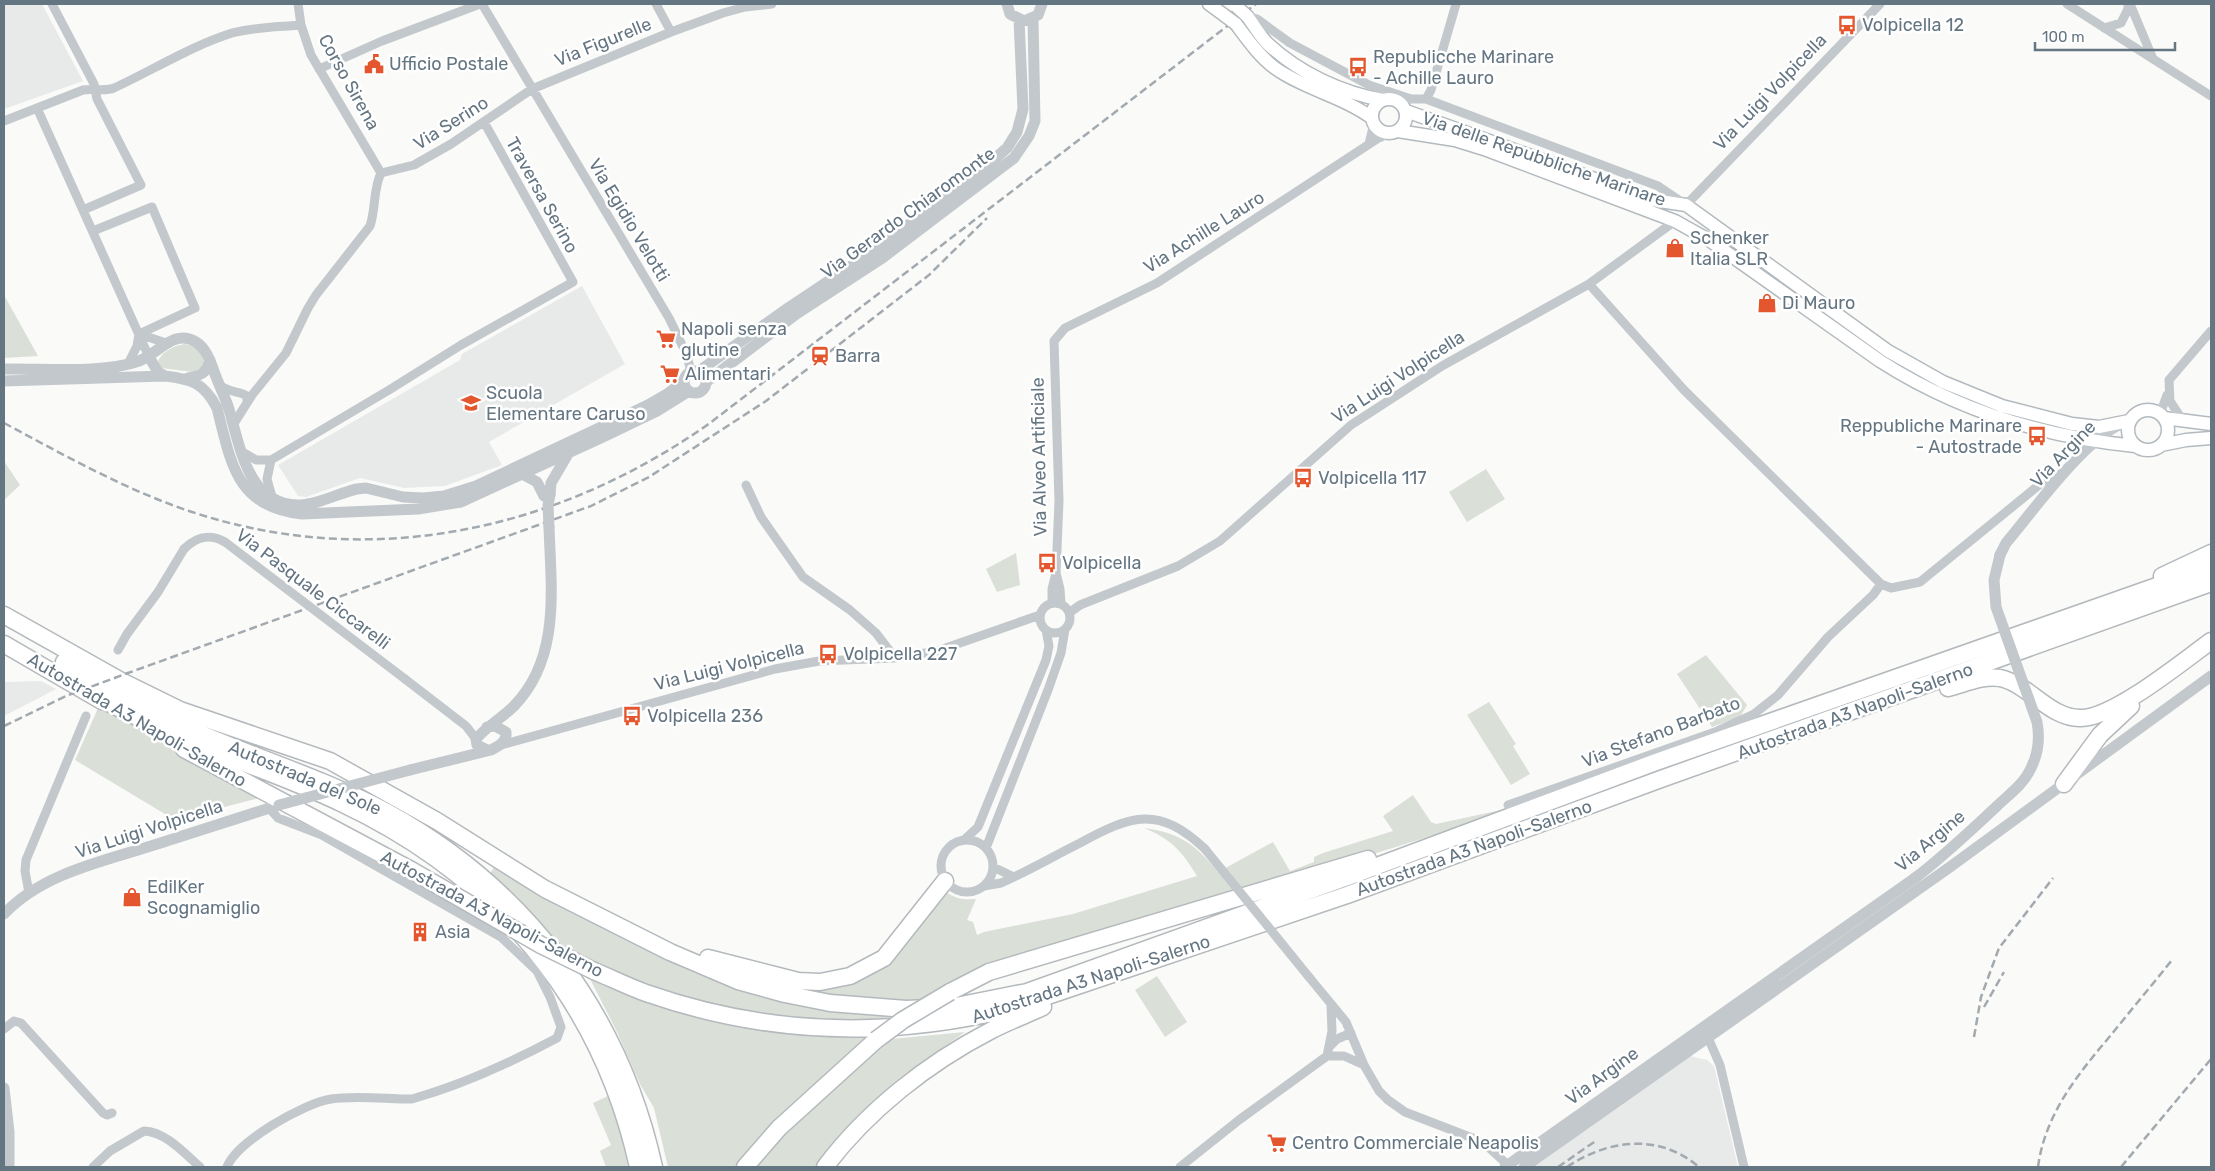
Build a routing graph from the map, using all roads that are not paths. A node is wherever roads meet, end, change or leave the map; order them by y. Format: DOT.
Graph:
graph roads {
  1 [pos="52,4"];
  2 [pos="298,4"];
  3 [pos="481,4"];
  4 [pos="656,4"];
  5 [pos="772,4"];
  6 [pos="1006,4"];
  7 [pos="1208,4"];
  8 [pos="1456,4"];
  9 [pos="1880,4"];
  10 [pos="2067,4"];
  11 [pos="2129,4"];
  12 [pos="1044,5"];
  13 [pos="1235,5"];
  14 [pos="1247,16"];
  15 [pos="1034,18"];
  16 [pos="1019,20"];
  17 [pos="301,25"];
  18 [pos="2104,28"];
  19 [pos="671,32"];
  20 [pos="2153,59"];
  21 [pos="320,69"];
  22 [pos="96,89"];
  23 [pos="532,89"];
  24 [pos="2211,96"];
  25 [pos="1426,98"];
  26 [pos="1383,100"];
  27 [pos="37,108"];
  28 [pos="1406,111"];
  29 [pos="4,121"];
  30 [pos="1373,121"];
  31 [pos="484,122"];
  32 [pos="1394,132"];
  33 [pos="1370,144"];
  34 [pos="381,173"];
  35 [pos="1686,205"];
  36 [pos="83,210"];
  37 [pos="1676,221"];
  38 [pos="93,232"];
  39 [pos="1589,284"];
  40 [pos="2211,332"];
  41 [pos="139,334"];
  42 [pos="1054,341"];
  43 [pos="166,343"];
  44 [pos="149,357"];
  45 [pos="210,360"];
  46 [pos="128,364"];
  47 [pos="4,369"];
  48 [pos="695,371"];
  49 [pos="165,376"];
  50 [pos="188,378"];
  51 [pos="4,381"];
  52 [pos="706,382"];
  53 [pos="220,385"];
  54 [pos="687,386"];
  55 [pos="2169,390"];
  56 [pos="247,402"];
  57 [pos="2162,416"];
  58 [pos="2129,421"];
  59 [pos="2184,421"];
  60 [pos="2211,424"];
  61 [pos="233,425"];
  62 [pos="2211,438"];
  63 [pos="2095,442"];
  64 [pos="2161,445"];
  65 [pos="2135,446"];
  66 [pos="240,450"];
  67 [pos="569,452"];
  68 [pos="271,460"];
  69 [pos="541,465"];
  70 [pos="2066,472"];
  71 [pos="524,475"];
  72 [pos="746,485"];
  73 [pos="366,488"];
  74 [pos="547,493"];
  75 [pos="272,497"];
  76 [pos="364,511"];
  77 [pos="2211,553"];
  78 [pos="2211,567"];
  79 [pos="2211,583"];
  80 [pos="1881,584"];
  81 [pos="1056,604"];
  82 [pos="1069,613"];
  83 [pos="2081,614"];
  84 [pos="4,615"];
  85 [pos="1042,623"];
  86 [pos="4,628"];
  87 [pos="1065,629"];
  88 [pos="2211,641"];
  89 [pos="4,644"];
  90 [pos="118,650"];
  91 [pos="895,658"];
  92 [pos="2211,676"];
  93 [pos="2160,679"];
  94 [pos="93,695"];
  95 [pos="514,706"];
  96 [pos="86,716"];
  97 [pos="466,726"];
  98 [pos="486,728"];
  99 [pos="1801,730"];
  100 [pos="504,737"];
  101 [pos="476,740"];
  102 [pos="486,750"];
  103 [pos="459,756"];
  104 [pos="2064,784"];
  105 [pos="1508,805"];
  106 [pos="274,807"];
  107 [pos="1462,835"];
  108 [pos="964,840"];
  109 [pos="986,848"];
  110 [pos="480,849"];
  111 [pos="993,868"];
  112 [pos="1014,877"];
  113 [pos="946,881"];
  114 [pos="984,886"];
  115 [pos="29,894"];
  116 [pos="4,914"];
  117 [pos="1215,940"];
  118 [pos="1331,1009"];
  119 [pos="4,1029"];
  120 [pos="1705,1032"];
  121 [pos="1351,1033"];
  122 [pos="1330,1046"];
  123 [pos="1326,1056"];
  124 [pos="1364,1065"];
  125 [pos="4,1088"];
  126 [pos="112,1113"];
  127 [pos="1508,1166"];
  128 [pos="9,1167"];
  129 [pos="93,1167"];
  130 [pos="200,1167"];
  131 [pos="226,1167"];
  132 [pos="638,1167"];
  133 [pos="654,1167"];
  134 [pos="745,1167"];
  135 [pos="825,1167"];
  136 [pos="1180,1167"];
  137 [pos="1524,1167"];
  138 [pos="1744,1167"];
  1 -- 22 [label="street"];
  2 -- 17 [label="street, Corso Sirena"];
  3 -- 21 [label="street"];
  3 -- 23 [label="street, Via Egidio Velotti"];
  4 -- 19 [label="street"];
  5 -- 19 [label="street, Via Figurelle"];
  6 -- 16 [label="street"];
  7 -- 30 [label="main road, Via delle Repubbliche Marinare, bridge"];
  8 -- 25 [label="street"];
  9 -- 35 [label="street, Via Luigi Volpicella"];
  10 -- 18 [label="street"];
  11 -- 18 [label="street"];
  11 -- 20 [label="street"];
  12 -- 15 [label="street"];
  13 -- 14 [label="main road, Via delle Repubbliche Marinare, bridge"];
  14 -- 25 [label="street"];
  14 -- 26 [label="main road, Via delle Repubbliche Marinare"];
  15 -- 16 [label="street"];
  15 -- 52 [label="street, Via Gerardo Chiaromonte"];
  16 -- 48 [label="street, Via Gerardo Chiaromonte"];
  17 -- 21 [label="street, Corso Sirena"];
  17 -- 22 [label="street"];
  18 -- 20 [label="street"];
  19 -- 23 [label="street, Via Figurelle"];
  20 -- 24 [label="street"];
  21 -- 34 [label="street, Corso Sirena"];
  22 -- 27 [label="street"];
  22 -- 36 [label="street"];
  23 -- 31 [label="street, Via Serino"];
  23 -- 48 [label="street, Via Egidio Velotti"];
  25 -- 35 [label="street"];
  26 -- 28 [label="main road, Via delle Repubbliche Marinare"];
  26 -- 30 [label="main road"];
  27 -- 29 [label="street"];
  27 -- 36 [label="street"];
  28 -- 32 [label="main road, Via delle Repubbliche Marinare"];
  28 -- 35 [label="main road, Via delle Repubbliche Marinare"];
  30 -- 32 [label="main road, Via delle Repubbliche Marinare"];
  30 -- 33 [label="street"];
  31 -- 34 [label="street, Via Serino"];
  31 -- 68 [label="street, Traversa Serino"];
  32 -- 33 [label="street, Via Achille Lauro"];
  32 -- 37 [label="main road, Via delle Repubbliche Marinare"];
  33 -- 42 [label="street, Via Achille Lauro"];
  34 -- 56 [label="street"];
  35 -- 58 [label="main road, Via delle Repubbliche Marinare"];
  36 -- 38 [label="street"];
  37 -- 39 [label="street, Via Luigi Volpicella"];
  37 -- 63 [label="main road, Via delle Repubbliche Marinare"];
  38 -- 41 [label="street"];
  38 -- 41 [label="street"];
  39 -- 80 [label="street"];
  39 -- 82 [label="street, Via Luigi Volpicella"];
  40 -- 55 [label="street"];
  41 -- 43 [label="street"];
  41 -- 44 [label="street"];
  41 -- 46 [label="street"];
  42 -- 81 [label="street, Via Alveo Artificiale"];
  43 -- 44 [label="street"];
  43 -- 45 [label="street"];
  44 -- 46 [label="street"];
  44 -- 49 [label="street"];
  45 -- 50 [label="street"];
  45 -- 53 [label="street"];
  46 -- 47 [label="street"];
  48 -- 52 [label="street"];
  48 -- 54 [label="street"];
  49 -- 50 [label="street"];
  49 -- 51 [label="street"];
  50 -- 76 [label="street"];
  52 -- 54 [label="street"];
  53 -- 56 [label="street"];
  53 -- 61 [label="street"];
  54 -- 67 [label="street"];
  54 -- 69 [label="street"];
  55 -- 57 [label="street"];
  55 -- 59 [label="street"];
  56 -- 61 [label="street"];
  57 -- 58 [label="main road"];
  57 -- 59 [label="main road"];
  57 -- 64 [label="main road"];
  58 -- 63 [label="street, Via Argine"];
  58 -- 65 [label="main road"];
  59 -- 60 [label="main road"];
  61 -- 66 [label="street"];
  62 -- 64 [label="main road"];
  63 -- 65 [label="main road, Via delle Repubbliche Marinare"];
  63 -- 70 [label="street, Via Argine"];
  64 -- 65 [label="main road"];
  66 -- 68 [label="street"];
  66 -- 75 [label="street"];
  67 -- 69 [label="street"];
  67 -- 74 [label="street"];
  68 -- 75 [label="street"];
  69 -- 71 [label="street"];
  69 -- 73 [label="street"];
  69 -- 74 [label="street"];
  70 -- 80 [label="street"];
  70 -- 120 [label="street, Via Argine, bridge"];
  71 -- 74 [label="street"];
  71 -- 76 [label="street"];
  72 -- 91 [label="street"];
  73 -- 75 [label="street"];
  73 -- 76 [label="street"];
  74 -- 95 [label="street, bridge"];
  77 -- 83 [label="highway"];
  78 -- 83 [label="highway, Autostrada A3 Napoli-Salerno"];
  79 -- 99 [label="highway, Autostrada A3 Napoli-Salerno"];
  80 -- 105 [label="street, Via Stefano Barbato"];
  81 -- 82 [label="street"];
  81 -- 85 [label="street"];
  82 -- 87 [label="street"];
  83 -- 107 [label="highway, Autostrada A3 Napoli-Salerno"];
  84 -- 110 [label="highway, Autostrada A3 Napoli-Salerno"];
  85 -- 87 [label="street"];
  85 -- 91 [label="street, Via Luigi Volpicella"];
  85 -- 108 [label="street"];
  86 -- 133 [label="highway, Autostrada del Sole"];
  87 -- 109 [label="street"];
  88 -- 93 [label="highway"];
  89 -- 94 [label="highway, Autostrada A3 Napoli-Salerno"];
  90 -- 97 [label="street, Via Pasquale Ciccarelli, bridge"];
  91 -- 100 [label="street, Via Luigi Volpicella"];
  92 -- 104 [label="street, Via Argine"];
  93 -- 99 [label="highway"];
  93 -- 104 [label="highway"];
  94 -- 117 [label="highway, Autostrada A3 Napoli-Salerno, bridge"];
  94 -- 132 [label="highway, Autostrada del Sole"];
  95 -- 98 [label="street, Via Luigi Volpicella"];
  95 -- 100 [label="street"];
  96 -- 115 [label="street"];
  97 -- 98 [label="street, Via Pasquale Ciccarelli"];
  97 -- 101 [label="street, Via Pasquale Ciccarelli"];
  98 -- 100 [label="street"];
  98 -- 101 [label="street, Via Luigi Volpicella"];
  99 -- 117 [label="highway, Autostrada A3 Napoli-Salerno"];
  100 -- 102 [label="street, Via Luigi Volpicella"];
  101 -- 102 [label="street"];
  101 -- 103 [label="street, Via Luigi Volpicella"];
  102 -- 103 [label="street, Via Luigi Volpicella"];
  103 -- 106 [label="street, Via Luigi Volpicella, bridge"];
  104 -- 120 [label="street, Via Argine"];
  106 -- 115 [label="street, Via Luigi Volpicella"];
  106 -- 131 [label="street"];
  107 -- 110 [label="highway, Autostrada A3 Napoli-Salerno"];
  107 -- 134 [label="highway, bridge"];
  108 -- 109 [label="street"];
  108 -- 113 [label="street"];
  109 -- 111 [label="street"];
  110 -- 113 [label="highway"];
  111 -- 112 [label="street"];
  111 -- 114 [label="street"];
  112 -- 114 [label="street"];
  112 -- 118 [label="street, bridge"];
  113 -- 114 [label="street"];
  115 -- 116 [label="street, Via Luigi Volpicella"];
  117 -- 135 [label="highway"];
  118 -- 121 [label="street"];
  118 -- 122 [label="street"];
  119 -- 126 [label="street"];
  120 -- 127 [label="street, Via Argine"];
  120 -- 137 [label="street, Via Argine"];
  120 -- 138 [label="street"];
  121 -- 122 [label="street"];
  121 -- 124 [label="street"];
  122 -- 123 [label="street"];
  123 -- 124 [label="street"];
  123 -- 136 [label="street"];
  124 -- 127 [label="street"];
  125 -- 128 [label="street"];
  129 -- 130 [label="street"];
}
